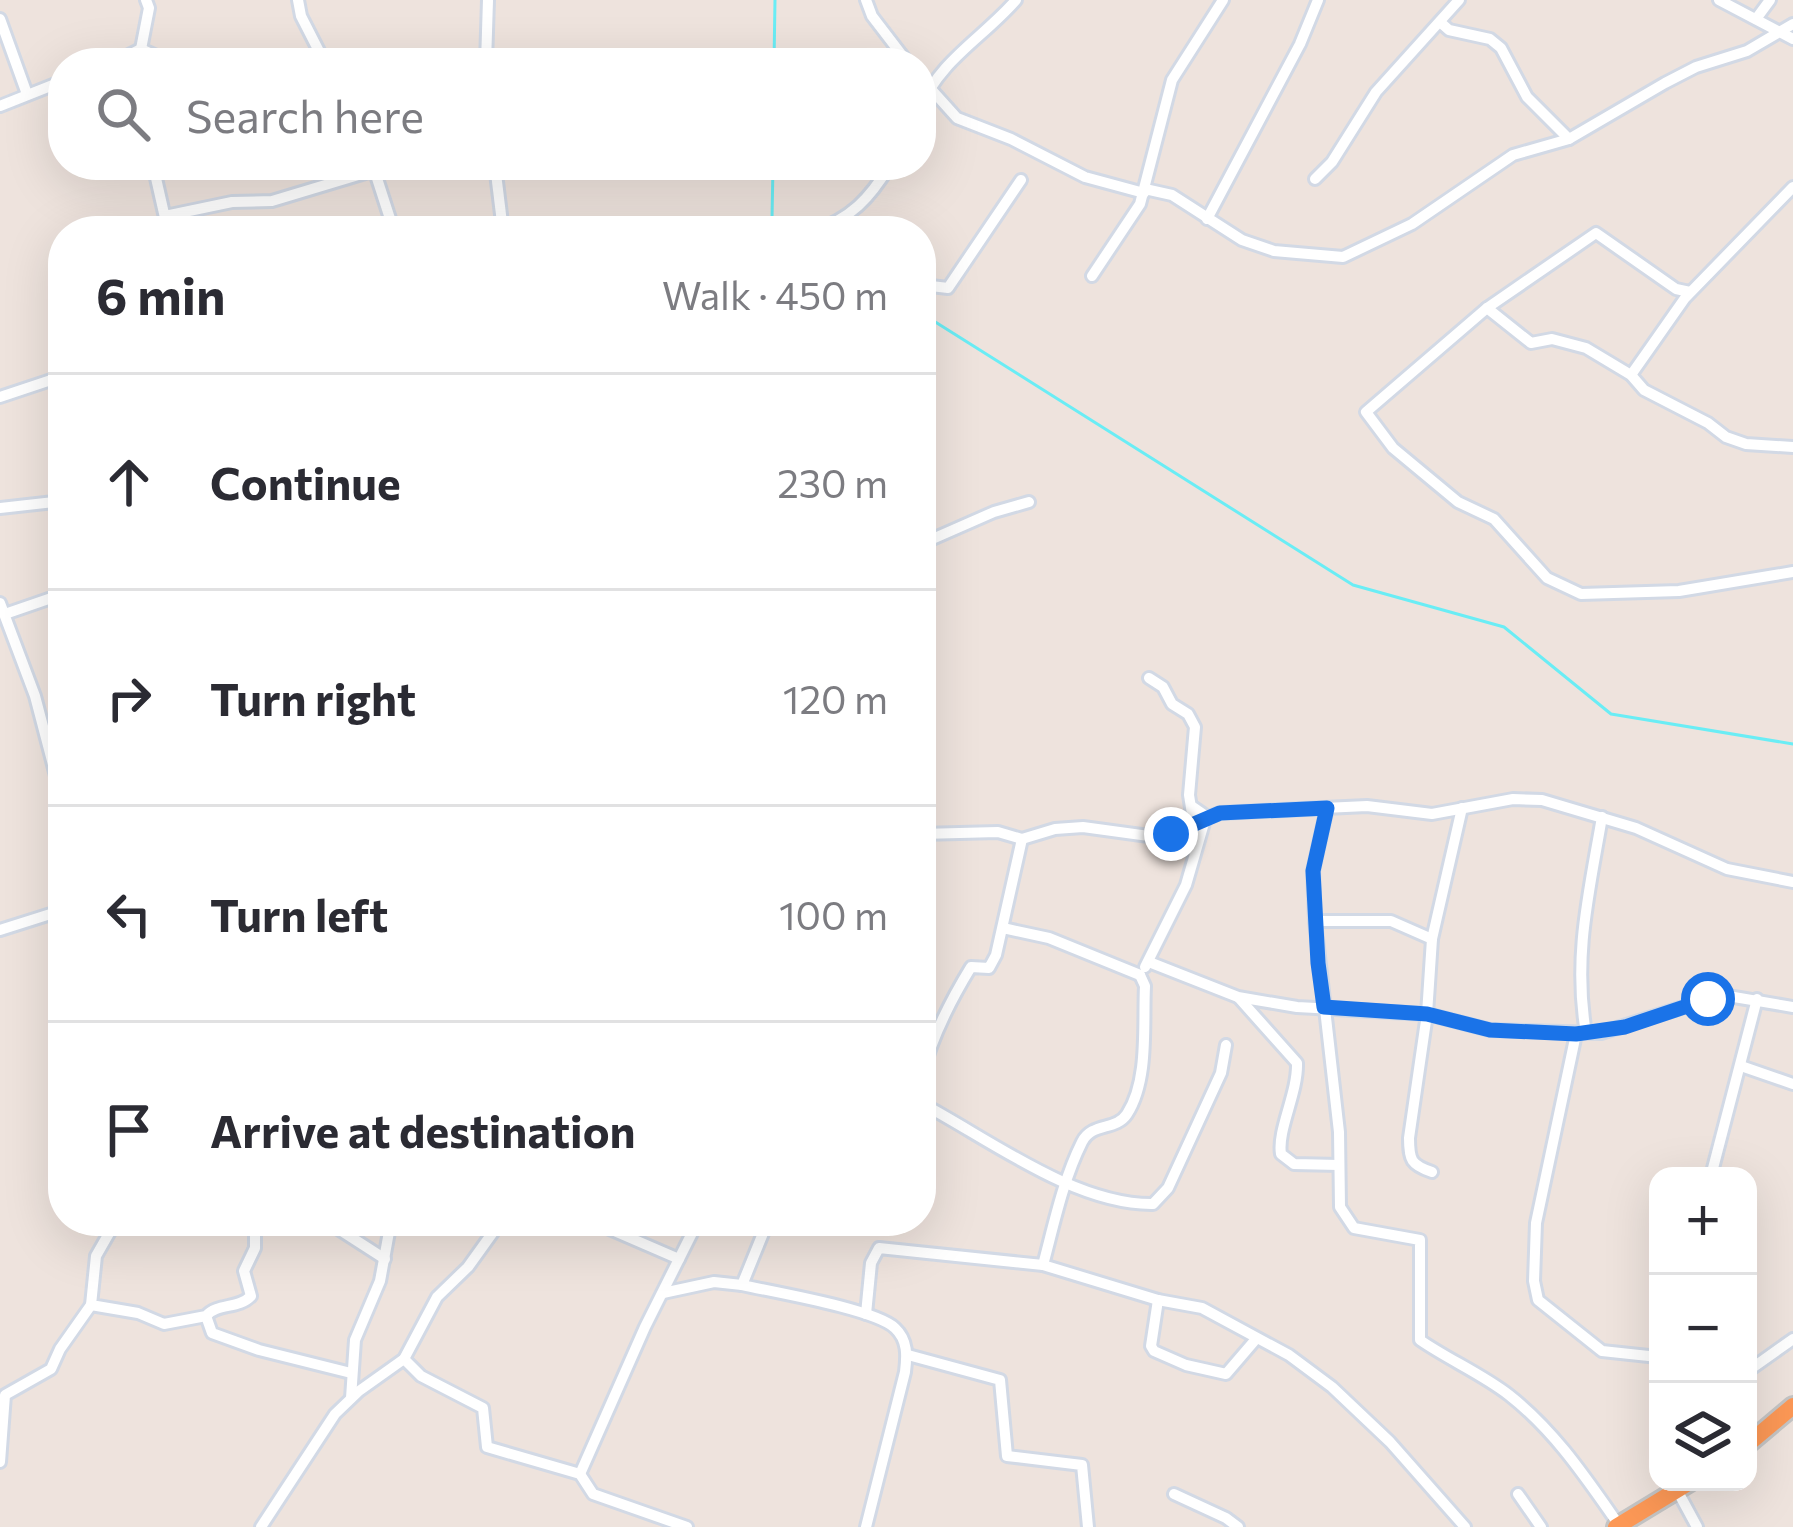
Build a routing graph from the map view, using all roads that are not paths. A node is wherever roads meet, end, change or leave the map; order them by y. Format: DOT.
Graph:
graph roads {
  1 [pos="146,0"];
  2 [pos="298,0"];
  3 [pos="488,0"];
  4 [pos="866,0"];
  5 [pos="1016,0"];
  6 [pos="1223,0"];
  7 [pos="1318,0"];
  8 [pos="1459,0"];
  9 [pos="1719,0"];
  10 [pos="1770,0"];
  11 [pos="0,19"];
  12 [pos="1756,19"];
  13 [pos="1440,22"];
  14 [pos="1789,31"];
  15 [pos="141,48"];
  16 [pos="317,48"];
  17 [pos="486,48"];
  18 [pos="897,48"];
  19 [pos="936,73"];
  20 [pos="48,86"];
  21 [pos="27,94"];
  22 [pos="936,95"];
  23 [pos="0,106"];
  24 [pos="1569,139"];
  25 [pos="1316,179"];
  26 [pos="157,180"];
  27 [pos="337,180"];
  28 [pos="378,180"];
  29 [pos="497,180"];
  30 [pos="881,180"];
  31 [pos="1021,180"];
  32 [pos="1793,187"];
  33 [pos="1144,191"];
  34 [pos="165,216"];
  35 [pos="389,216"];
  36 [pos="501,216"];
  37 [pos="848,216"];
  38 [pos="1207,219"];
  39 [pos="1092,276"];
  40 [pos="936,287"];
  41 [pos="1690,292"];
  42 [pos="1487,308"];
  43 [pos="1631,376"];
  44 [pos="48,381"];
  45 [pos="0,397"];
  46 [pos="1793,447"];
  47 [pos="1029,502"];
  48 [pos="48,503"];
  49 [pos="0,508"];
  50 [pos="936,537"];
  51 [pos="1793,572"];
  52 [pos="48,598"];
  53 [pos="2,609"];
  54 [pos="1149,678"];
  55 [pos="48,746"];
  56 [pos="1192,807"];
  57 [pos="1327,808"];
  58 [pos="1462,808"];
  59 [pos="1206,817"];
  60 [pos="1602,817"];
  61 [pos="1192,825"];
  62 [pos="936,834"];
  63 [pos="1022,839"];
  64 [pos="1793,882"];
  65 [pos="48,915"];
  66 [pos="1315,921"];
  67 [pos="1003,928"];
  68 [pos="0,930"];
  69 [pos="1432,939"];
  70 [pos="1149,962"];
  71 [pos="1140,975"];
  72 [pos="1238,997"];
  73 [pos="1757,999"];
  74 [pos="1324,1007"];
  75 [pos="1793,1007"];
  76 [pos="1427,1014"];
  77 [pos="1581,1033"];
  78 [pos="936,1038"];
  79 [pos="1226,1045"];
  80 [pos="1741,1066"];
  81 [pos="1793,1084"];
  82 [pos="936,1111"];
  83 [pos="1339,1165"];
  84 [pos="1714,1167"];
  85 [pos="1432,1172"];
  86 [pos="1065,1184"];
  87 [pos="107,1236"];
  88 [pos="255,1236"];
  89 [pos="349,1236"];
  90 [pos="389,1236"];
  91 [pos="490,1236"];
  92 [pos="626,1236"];
  93 [pos="690,1236"];
  94 [pos="762,1236"];
  95 [pos="385,1259"];
  96 [pos="679,1259"];
  97 [pos="1042,1265"];
  98 [pos="742,1285"];
  99 [pos="661,1294"];
  100 [pos="1158,1300"];
  101 [pos="91,1305"];
  102 [pos="866,1314"];
  103 [pos="206,1316"];
  104 [pos="1256,1339"];
  105 [pos="1793,1339"];
  106 [pos="908,1354"];
  107 [pos="1649,1356"];
  108 [pos="404,1359"];
  109 [pos="1757,1365"];
  110 [pos="351,1373"];
  111 [pos="351,1397"];
  112 [pos="1793,1406"];
  113 [pos="1757,1436"];
  114 [pos="0,1462"];
  115 [pos="580,1474"];
  116 [pos="1676,1491"];
  117 [pos="1686,1491"];
  118 [pos="1174,1494"];
  119 [pos="1518,1494"];
  120 [pos="1617,1526"];
  121 [pos="261,1527"];
  122 [pos="686,1527"];
  123 [pos="866,1527"];
  124 [pos="1088,1527"];
  125 [pos="1238,1527"];
  126 [pos="1465,1527"];
  127 [pos="1541,1527"];
  128 [pos="1697,1527"];
  1 -- 15 [label="street"];
  2 -- 16 [label="street"];
  3 -- 17 [label="street"];
  4 -- 18 [label="street"];
  5 -- 19 [label="street"];
  6 -- 33 [label="street"];
  7 -- 38 [label="street"];
  8 -- 13 [label="street"];
  9 -- 12 [label="street"];
  10 -- 12 [label="street"];
  11 -- 21 [label="street"];
  12 -- 14 [label="street"];
  13 -- 24 [label="street"];
  13 -- 25 [label="street"];
  14 -- 24 [label="street"];
  20 -- 21 [label="street"];
  21 -- 23 [label="street"];
  22 -- 33 [label="street"];
  24 -- 38 [label="street"];
  26 -- 34 [label="street"];
  27 -- 34 [label="street"];
  28 -- 35 [label="street"];
  29 -- 36 [label="street"];
  30 -- 37 [label="street"];
  31 -- 40 [label="street"];
  32 -- 41 [label="street"];
  33 -- 38 [label="street"];
  33 -- 39 [label="street"];
  41 -- 42 [label="street"];
  41 -- 43 [label="street"];
  42 -- 43 [label="street"];
  42 -- 51 [label="street"];
  43 -- 46 [label="street"];
  44 -- 45 [label="street"];
  47 -- 50 [label="street"];
  48 -- 49 [label="street"];
  52 -- 53 [label="street"];
  53 -- 55 [label="street"];
  54 -- 56 [label="street"];
  56 -- 59 [label="street"];
  56 -- 61 [label="street"];
  57 -- 58 [label="street"];
  57 -- 59 [label="street"];
  57 -- 66 [label="street"];
  58 -- 60 [label="street"];
  58 -- 69 [label="street"];
  59 -- 61 [label="street"];
  59 -- 70 [label="street"];
  60 -- 64 [label="street"];
  60 -- 77 [label="street"];
  61 -- 63 [label="street"];
  62 -- 63 [label="street"];
  63 -- 67 [label="street"];
  65 -- 68 [label="street"];
  66 -- 69 [label="street"];
  66 -- 74 [label="street"];
  67 -- 71 [label="street"];
  67 -- 78 [label="street"];
  69 -- 76 [label="street"];
  70 -- 71 [label="street"];
  70 -- 72 [label="street"];
  71 -- 86 [label="street"];
  72 -- 74 [label="street"];
  72 -- 83 [label="street"];
  73 -- 75 [label="street"];
  73 -- 77 [label="street"];
  73 -- 80 [label="street"];
  74 -- 76 [label="street"];
  74 -- 83 [label="street"];
  76 -- 77 [label="street"];
  76 -- 85 [label="street"];
  77 -- 107 [label="street"];
  79 -- 86 [label="street"];
  80 -- 81 [label="street"];
  80 -- 84 [label="street"];
  82 -- 86 [label="street"];
  83 -- 120 [label="street"];
  86 -- 97 [label="street"];
  87 -- 101 [label="street"];
  88 -- 103 [label="street"];
  89 -- 95 [label="street"];
  90 -- 95 [label="street"];
  91 -- 108 [label="street"];
  92 -- 96 [label="street"];
  93 -- 96 [label="street"];
  94 -- 98 [label="street"];
  95 -- 110 [label="street"];
  96 -- 99 [label="street"];
  97 -- 100 [label="street"];
  97 -- 102 [label="street"];
  98 -- 99 [label="street"];
  98 -- 102 [label="street"];
  99 -- 115 [label="street"];
  100 -- 104 [label="street"];
  100 -- 104 [label="street"];
  101 -- 103 [label="street"];
  101 -- 114 [label="street"];
  102 -- 106 [label="street"];
  103 -- 110 [label="street"];
  104 -- 126 [label="street"];
  105 -- 109 [label="street"];
  106 -- 123 [label="street"];
  106 -- 124 [label="street"];
  108 -- 111 [label="street"];
  108 -- 115 [label="street"];
  110 -- 111 [label="street"];
  111 -- 121 [label="street"];
  112 -- 113 [label="highway"];
  115 -- 122 [label="street"];
  116 -- 120 [label="highway"];
  117 -- 128 [label="street"];
  118 -- 125 [label="street"];
  119 -- 127 [label="street"];
}
